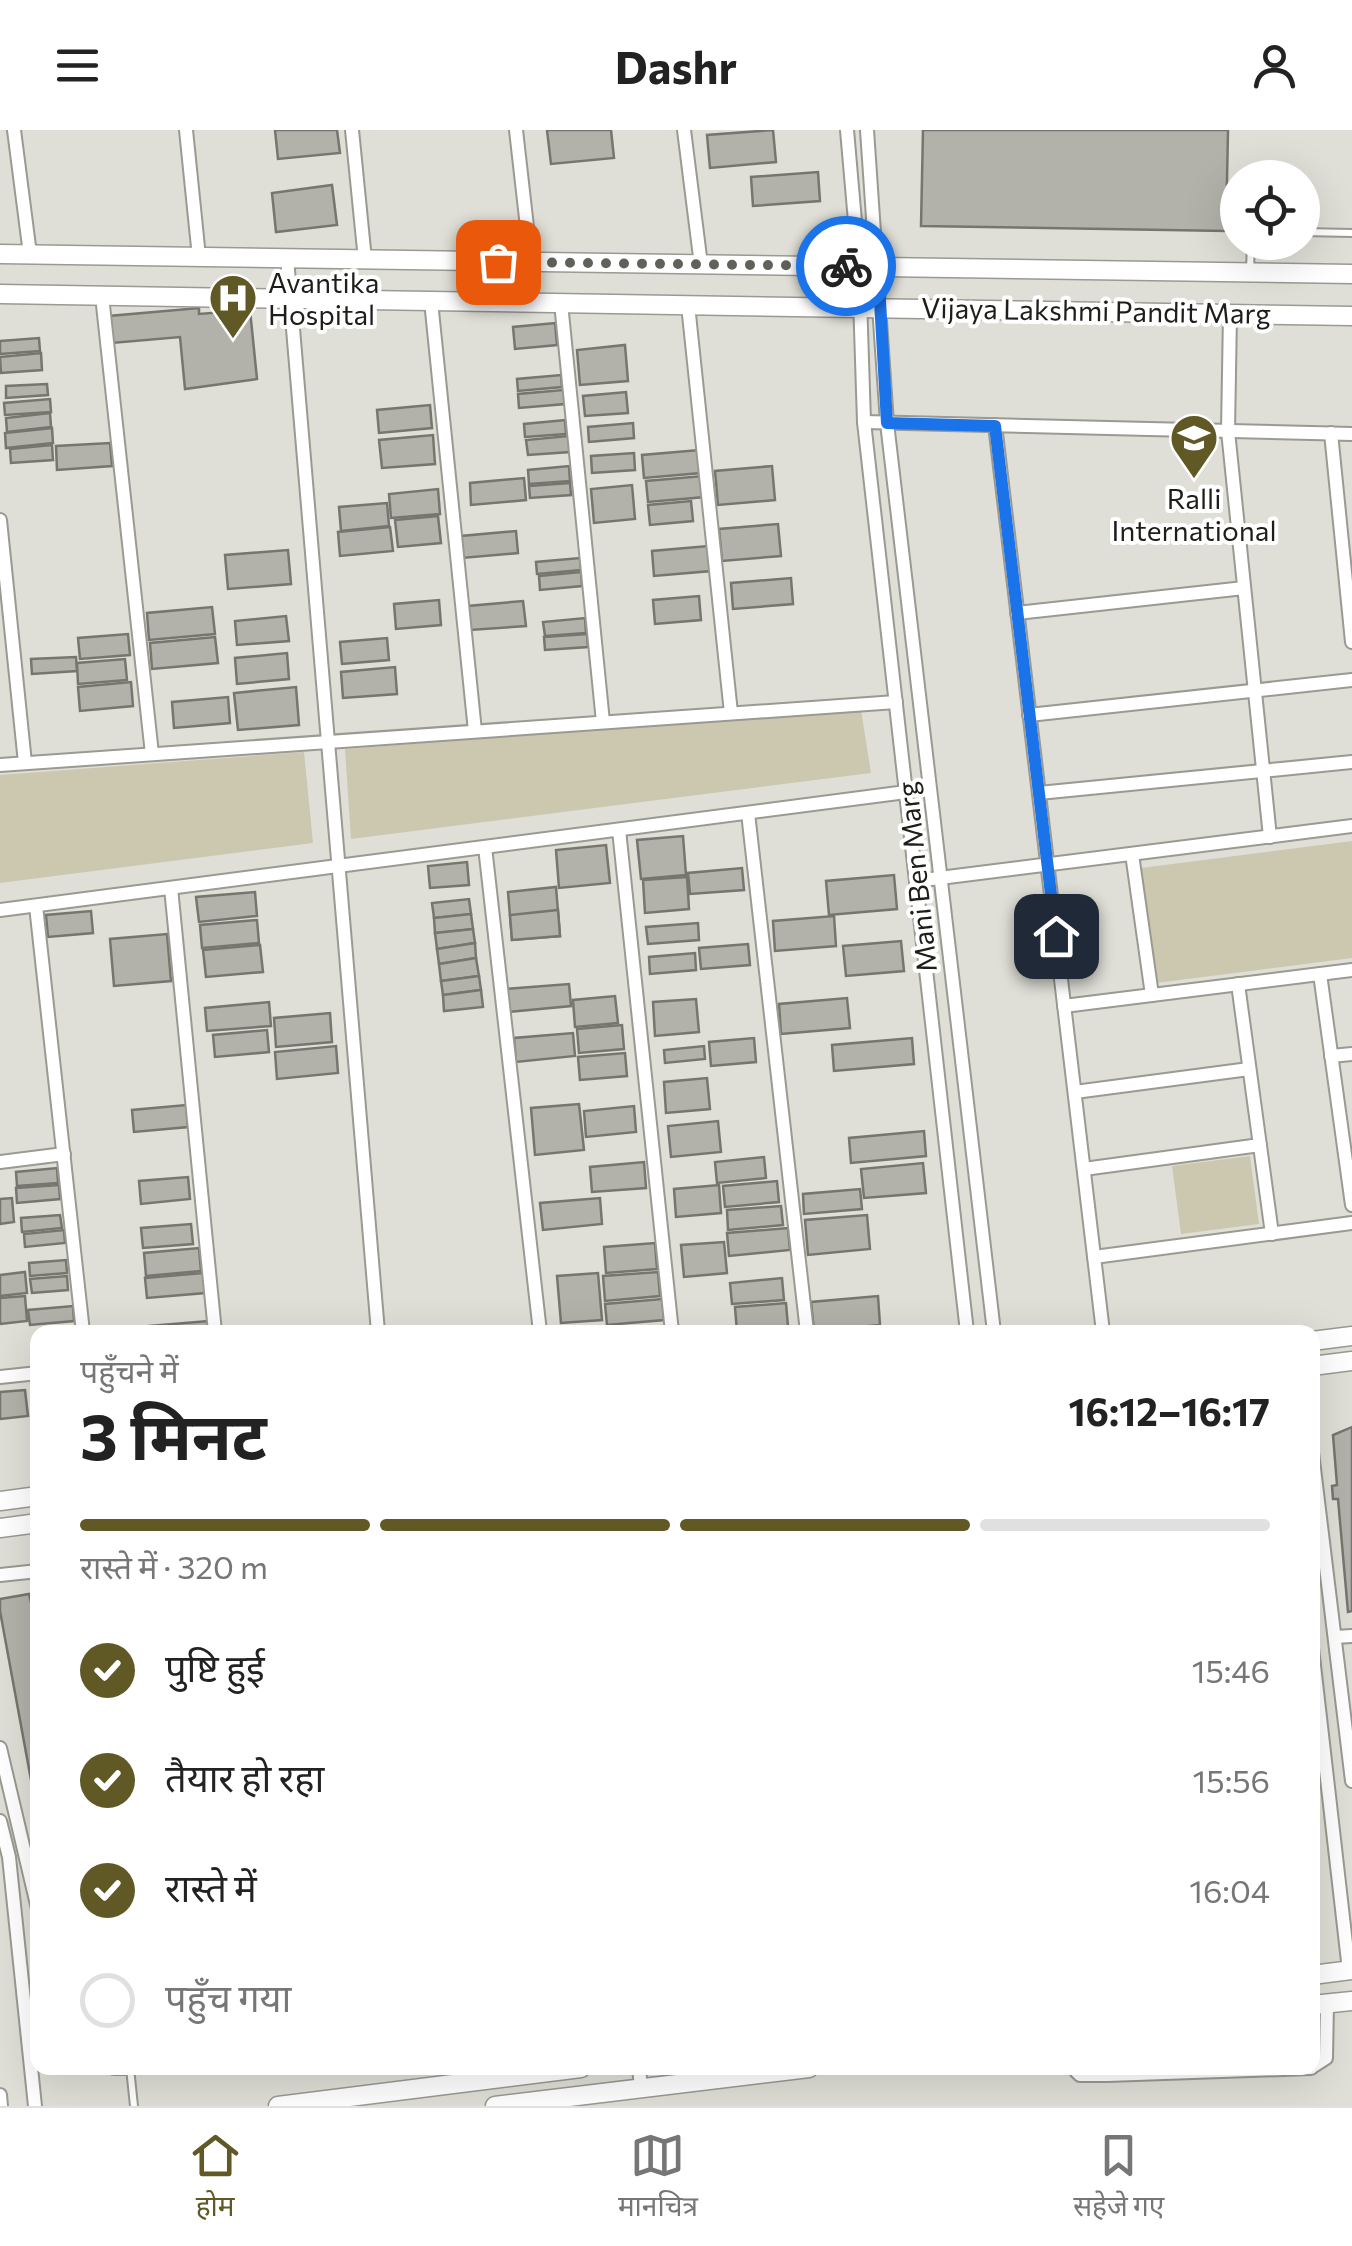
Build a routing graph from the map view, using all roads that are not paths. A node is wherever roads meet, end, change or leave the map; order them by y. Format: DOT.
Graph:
graph roads {
  1 [pos="14,130"];
  2 [pos="186,130"];
  3 [pos="352,130"];
  4 [pos="516,130"];
  5 [pos="684,130"];
  6 [pos="847,130"];
  7 [pos="868,130"];
  8 [pos="1320,232"];
  9 [pos="1352,232"];
  10 [pos="0,254"];
  11 [pos="30,254"];
  12 [pos="198,257"];
  13 [pos="287,258"];
  14 [pos="365,260"];
  15 [pos="1250,260"];
  16 [pos="532,262"];
  17 [pos="700,264"];
  18 [pos="868,266"];
  19 [pos="1250,272"];
  20 [pos="1352,274"];
  21 [pos="0,294"];
  22 [pos="102,296"];
  23 [pos="290,298"];
  24 [pos="431,301"];
  25 [pos="560,303"];
  26 [pos="688,305"];
  27 [pos="868,305"];
  28 [pos="1230,314"];
  29 [pos="1352,316"];
  30 [pos="864,422"];
  31 [pos="887,423"];
  32 [pos="995,426"];
  33 [pos="1228,431"];
  34 [pos="1331,433"];
  35 [pos="1352,434"];
  36 [pos="0,520"];
  37 [pos="1244,588"];
  38 [pos="1017,613"];
  39 [pos="1352,642"];
  40 [pos="1352,680"];
  41 [pos="1255,690"];
  42 [pos="896,702"];
  43 [pos="731,714"];
  44 [pos="1030,715"];
  45 [pos="603,722"];
  46 [pos="475,731"];
  47 [pos="328,742"];
  48 [pos="152,754"];
  49 [pos="1352,762"];
  50 [pos="24,763"];
  51 [pos="0,765"];
  52 [pos="1263,771"];
  53 [pos="906,792"];
  54 [pos="1039,793"];
  55 [pos="748,813"];
  56 [pos="1352,826"];
  57 [pos="620,830"];
  58 [pos="1270,837"];
  59 [pos="485,847"];
  60 [pos="1132,854"];
  61 [pos="1048,865"];
  62 [pos="338,866"];
  63 [pos="940,878"];
  64 [pos="916,882"];
  65 [pos="171,888"];
  66 [pos="36,906"];
  67 [pos="0,910"];
  68 [pos="1352,970"];
  69 [pos="1320,974"];
  70 [pos="1238,984"];
  71 [pos="1152,995"];
  72 [pos="1064,1006"];
  73 [pos="1352,1054"];
  74 [pos="1331,1056"];
  75 [pos="1250,1069"];
  76 [pos="1075,1092"];
  77 [pos="1347,1135"];
  78 [pos="1260,1146"];
  79 [pos="64,1154"];
  80 [pos="0,1162"];
  81 [pos="1084,1170"];
  82 [pos="1352,1205"];
  83 [pos="1352,1223"];
  84 [pos="1272,1234"];
  85 [pos="1094,1257"];
  86 [pos="82,1325"];
  87 [pos="215,1325"];
  88 [pos="377,1325"];
  89 [pos="539,1325"];
  90 [pos="671,1325"];
  91 [pos="806,1325"];
  92 [pos="967,1325"];
  93 [pos="993,1325"];
  94 [pos="1103,1325"];
  95 [pos="1352,1336"];
  96 [pos="1320,1340"];
  97 [pos="1352,1361"];
  98 [pos="1320,1365"];
  99 [pos="30,1374"];
  100 [pos="0,1377"];
  101 [pos="30,1497"];
  102 [pos="0,1501"];
  103 [pos="1320,1516"];
  104 [pos="30,1524"];
  105 [pos="0,1528"];
  106 [pos="30,1572"];
  107 [pos="0,1576"];
  108 [pos="1352,1636"];
  109 [pos="1335,1637"];
  110 [pos="1347,1693"];
  111 [pos="1320,1716"];
  112 [pos="0,1748"];
  113 [pos="1352,1781"];
  114 [pos="0,1821"];
  115 [pos="30,1875"];
  116 [pos="1350,1970"];
  117 [pos="1320,1974"];
  118 [pos="1352,2000"];
  119 [pos="1320,2004"];
  120 [pos="30,2058"];
  121 [pos="1320,2062"];
  122 [pos="32,2075"];
  123 [pos="131,2075"];
  124 [pos="543,2075"];
  125 [pos="640,2075"];
  126 [pos="672,2076"];
  127 [pos="641,2088"];
  128 [pos="0,2095"];
  129 [pos="423,2097"];
  130 [pos="1,2106"];
  131 [pos="35,2106"];
  132 [pos="134,2106"];
  133 [pos="278,2106"];
  134 [pos="495,2106"];
  1 -- 11 [label="street"];
  2 -- 12 [label="street"];
  3 -- 14 [label="street"];
  4 -- 16 [label="street"];
  5 -- 17 [label="street"];
  6 -- 18 [label="street"];
  7 -- 18 [label="street, Mani Ben Marg"];
  8 -- 9 [label="lane"];
  10 -- 11 [label="street, Vijaya Lakshmi Pandit Marg"];
  11 -- 12 [label="street, Vijaya Lakshmi Pandit Marg"];
  12 -- 13 [label="street, Vijaya Lakshmi Pandit Marg"];
  13 -- 14 [label="street, Vijaya Lakshmi Pandit Marg"];
  13 -- 23 [label="street"];
  14 -- 16 [label="street, Vijaya Lakshmi Pandit Marg"];
  15 -- 19 [label="lane"];
  16 -- 17 [label="street, Vijaya Lakshmi Pandit Marg"];
  17 -- 18 [label="street, Vijaya Lakshmi Pandit Marg"];
  18 -- 19 [label="street, Vijaya Lakshmi Pandit Marg"];
  18 -- 27 [label="street, Mani Ben Marg"];
  19 -- 20 [label="street, Vijaya Lakshmi Pandit Marg"];
  21 -- 22 [label="street, Vijaya Lakshmi Pandit Marg"];
  22 -- 23 [label="street, Vijaya Lakshmi Pandit Marg"];
  22 -- 48 [label="street"];
  23 -- 24 [label="street, Vijaya Lakshmi Pandit Marg"];
  23 -- 47 [label="street"];
  24 -- 25 [label="street, Vijaya Lakshmi Pandit Marg"];
  24 -- 46 [label="street"];
  25 -- 26 [label="street, Vijaya Lakshmi Pandit Marg"];
  25 -- 45 [label="street"];
  26 -- 27 [label="street, Vijaya Lakshmi Pandit Marg"];
  26 -- 43 [label="street"];
  27 -- 28 [label="street, Vijaya Lakshmi Pandit Marg"];
  27 -- 30 [label="street, Mani Ben Marg"];
  27 -- 31 [label="street, Mani Ben Marg"];
  28 -- 29 [label="street, Vijaya Lakshmi Pandit Marg"];
  28 -- 33 [label="street"];
  30 -- 31 [label="street"];
  30 -- 42 [label="street, Mani Ben Marg"];
  31 -- 32 [label="street"];
  31 -- 63 [label="street, Mani Ben Marg"];
  32 -- 33 [label="street"];
  32 -- 38 [label="street"];
  33 -- 34 [label="street"];
  33 -- 37 [label="street"];
  34 -- 35 [label="street"];
  34 -- 39 [label="street"];
  36 -- 50 [label="street"];
  37 -- 38 [label="street"];
  37 -- 41 [label="street"];
  38 -- 44 [label="street"];
  40 -- 41 [label="street"];
  41 -- 44 [label="street"];
  41 -- 52 [label="street"];
  42 -- 43 [label="street"];
  42 -- 53 [label="street, Mani Ben Marg"];
  43 -- 45 [label="street"];
  44 -- 54 [label="street"];
  45 -- 46 [label="street"];
  46 -- 47 [label="street"];
  47 -- 48 [label="street"];
  47 -- 62 [label="street"];
  48 -- 50 [label="street"];
  49 -- 52 [label="street"];
  50 -- 51 [label="street"];
  52 -- 54 [label="street"];
  52 -- 58 [label="street"];
  53 -- 55 [label="street"];
  53 -- 64 [label="street, Mani Ben Marg"];
  54 -- 61 [label="street"];
  55 -- 57 [label="street"];
  55 -- 91 [label="street"];
  56 -- 58 [label="street"];
  57 -- 59 [label="street"];
  57 -- 90 [label="street"];
  58 -- 60 [label="street"];
  59 -- 62 [label="street"];
  59 -- 89 [label="street"];
  60 -- 61 [label="street"];
  60 -- 71 [label="street"];
  61 -- 63 [label="street"];
  61 -- 72 [label="street"];
  62 -- 65 [label="street"];
  62 -- 88 [label="street"];
  63 -- 64 [label="street"];
  63 -- 93 [label="street, Mani Ben Marg"];
  64 -- 92 [label="street, Mani Ben Marg"];
  65 -- 66 [label="street"];
  65 -- 87 [label="street"];
  66 -- 67 [label="street"];
  66 -- 79 [label="street"];
  68 -- 69 [label="street"];
  69 -- 70 [label="street"];
  69 -- 74 [label="street"];
  70 -- 71 [label="street"];
  70 -- 75 [label="street"];
  71 -- 72 [label="street"];
  72 -- 76 [label="street"];
  73 -- 74 [label="street"];
  74 -- 77 [label="street"];
  75 -- 76 [label="street"];
  75 -- 78 [label="street"];
  76 -- 81 [label="street"];
  77 -- 82 [label="street"];
  78 -- 81 [label="street"];
  78 -- 84 [label="street"];
  79 -- 80 [label="street"];
  79 -- 86 [label="street"];
  81 -- 85 [label="street"];
  83 -- 84 [label="street"];
  84 -- 85 [label="street"];
  85 -- 94 [label="street"];
  95 -- 96 [label="street"];
  97 -- 98 [label="street"];
  99 -- 100 [label="street"];
  101 -- 102 [label="street"];
  103 -- 109 [label="street"];
  104 -- 105 [label="street"];
  106 -- 107 [label="street"];
  108 -- 109 [label="street"];
  109 -- 110 [label="street"];
  110 -- 113 [label="street"];
  111 -- 116 [label="street"];
  112 -- 115 [label="street"];
  114 -- 120 [label="street"];
  116 -- 117 [label="street"];
  118 -- 119 [label="street"];
  119 -- 121 [label="street"];
  122 -- 131 [label="street"];
  123 -- 132 [label="lane"];
  124 -- 129 [label="street"];
  125 -- 127 [label="street"];
  126 -- 127 [label="street"];
  127 -- 134 [label="street"];
  128 -- 130 [label="street"];
  129 -- 133 [label="street"];
}
